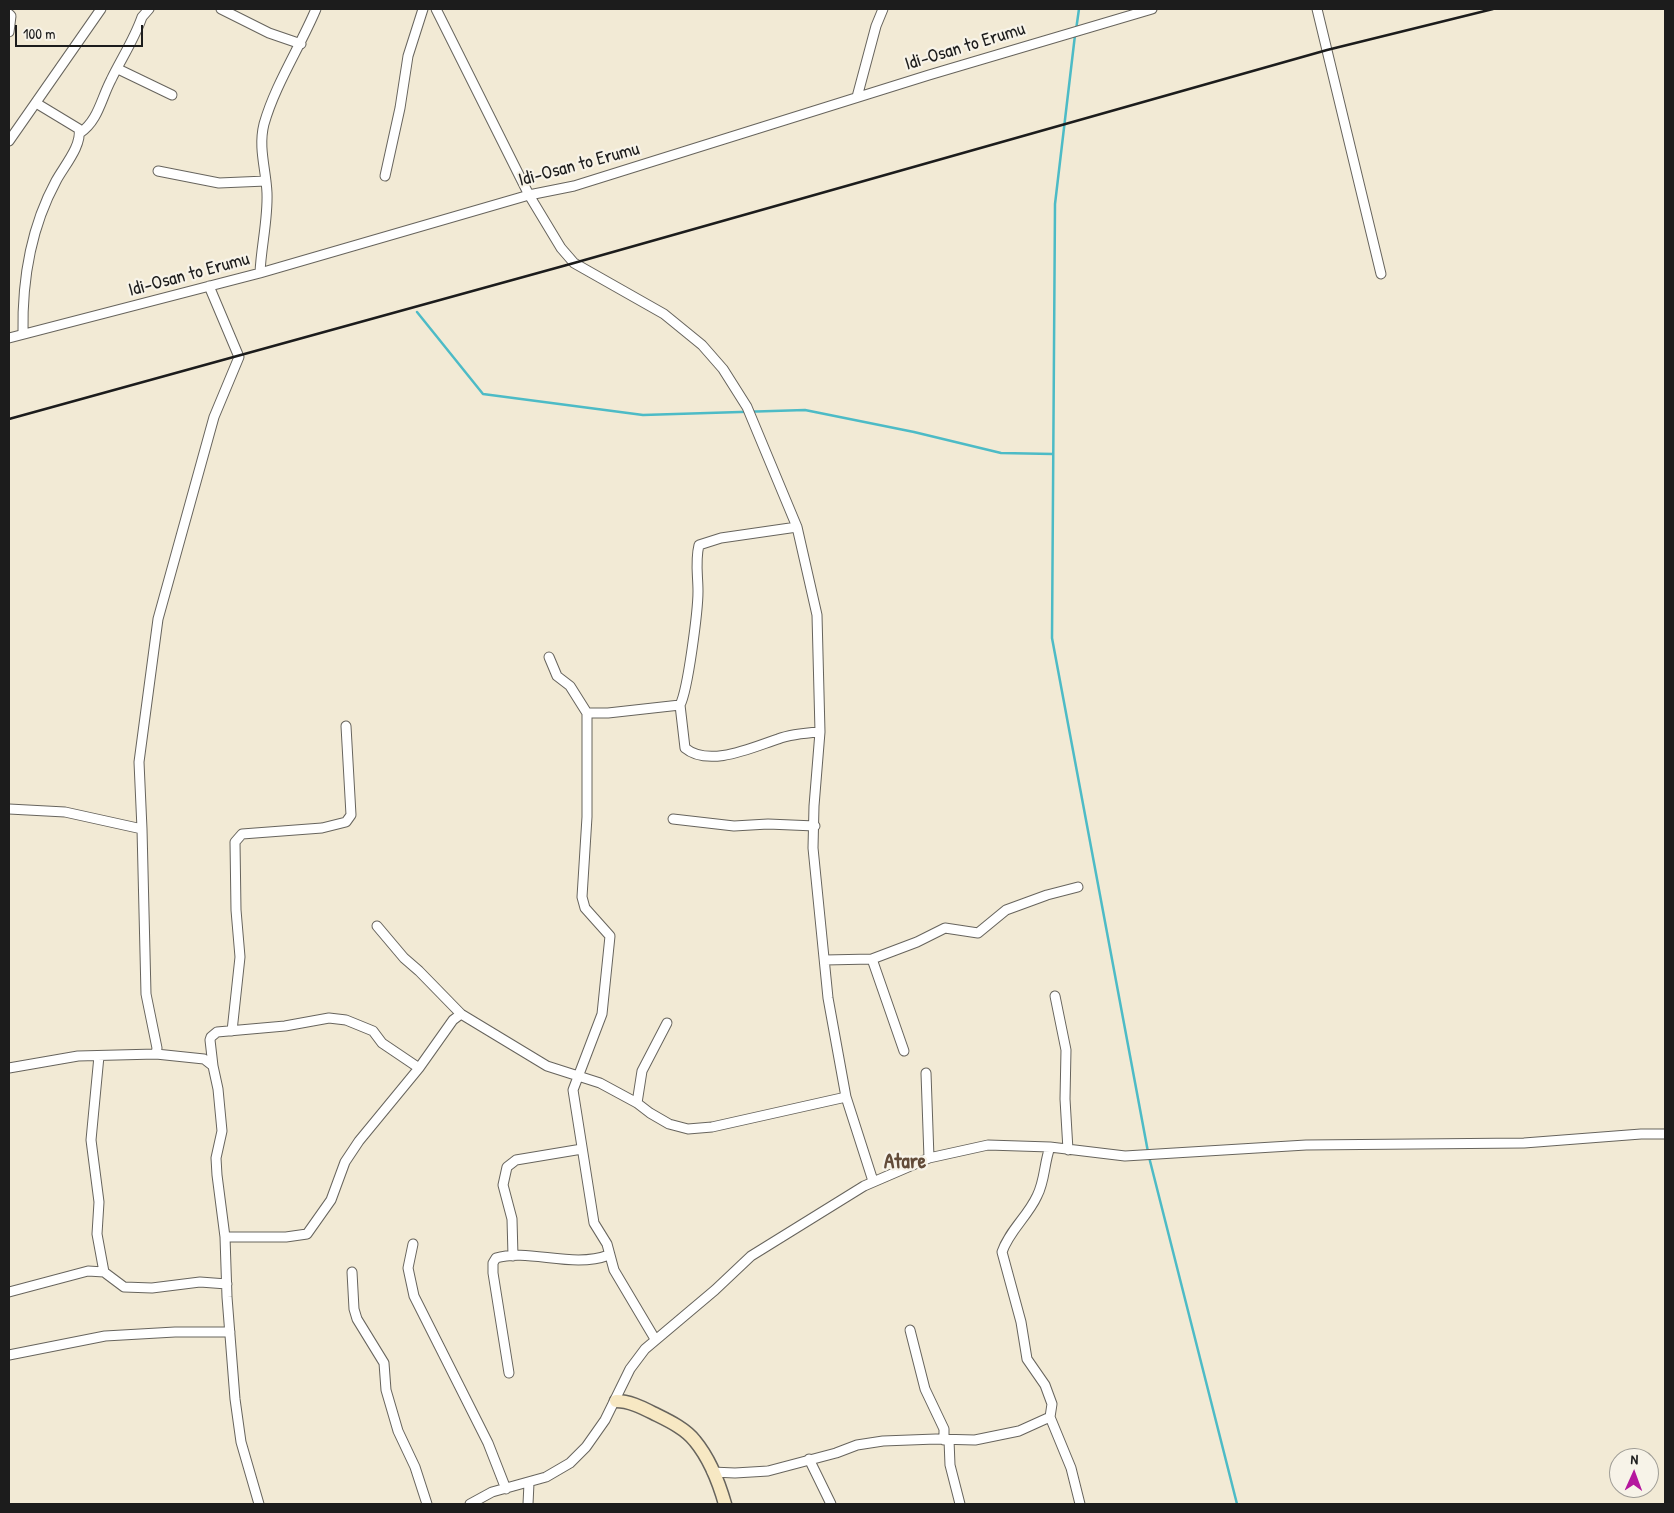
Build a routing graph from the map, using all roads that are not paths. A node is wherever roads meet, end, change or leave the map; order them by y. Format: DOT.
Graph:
graph roads {
  1 [pos="101,9"];
  2 [pos="149,9"];
  3 [pos="221,9"];
  4 [pos="316,9"];
  5 [pos="423,9"];
  6 [pos="436,9"];
  7 [pos="883,9"];
  8 [pos="1152,9"];
  9 [pos="1318,9"];
  10 [pos="9,14"];
  11 [pos="9,32"];
  12 [pos="301,44"];
  13 [pos="118,69"];
  14 [pos="172,96"];
  15 [pos="856,98"];
  16 [pos="36,103"];
  17 [pos="80,134"];
  18 [pos="9,141"];
  19 [pos="158,171"];
  20 [pos="385,176"];
  21 [pos="266,181"];
  22 [pos="529,195"];
  23 [pos="260,273"];
  24 [pos="1382,274"];
  25 [pos="209,286"];
  26 [pos="23,334"];
  27 [pos="9,338"];
  28 [pos="797,527"];
  29 [pos="549,657"];
  30 [pos="680,704"];
  31 [pos="587,713"];
  32 [pos="346,726"];
  33 [pos="820,732"];
  34 [pos="9,809"];
  35 [pos="673,819"];
  36 [pos="815,826"];
  37 [pos="142,829"];
  38 [pos="1078,888"];
  39 [pos="377,926"];
  40 [pos="872,958"];
  41 [pos="824,960"];
  42 [pos="1055,996"];
  43 [pos="461,1014"];
  44 [pos="667,1023"];
  45 [pos="232,1031"];
  46 [pos="904,1051"];
  47 [pos="156,1054"];
  48 [pos="99,1056"];
  49 [pos="213,1066"];
  50 [pos="9,1068"];
  51 [pos="419,1068"];
  52 [pos="926,1073"];
  53 [pos="579,1076"];
  54 [pos="846,1097"];
  55 [pos="637,1103"];
  56 [pos="1665,1134"];
  57 [pos="1050,1147"];
  58 [pos="582,1149"];
  59 [pos="1068,1150"];
  60 [pos="929,1158"];
  61 [pos="873,1181"];
  62 [pos="225,1237"];
  63 [pos="413,1244"];
  64 [pos="609,1255"];
  65 [pos="513,1256"];
  66 [pos="104,1272"];
  67 [pos="352,1272"];
  68 [pos="227,1284"];
  69 [pos="9,1292"];
  70 [pos="910,1330"];
  71 [pos="230,1332"];
  72 [pos="655,1339"];
  73 [pos="9,1355"];
  74 [pos="509,1373"];
  75 [pos="616,1401"];
  76 [pos="1050,1417"];
  77 [pos="946,1440"];
  78 [pos="809,1460"];
  79 [pos="712,1472"];
  80 [pos="529,1483"];
  81 [pos="506,1489"];
  82 [pos="259,1504"];
  83 [pos="427,1504"];
  84 [pos="470,1504"];
  85 [pos="528,1504"];
  86 [pos="725,1504"];
  87 [pos="831,1504"];
  88 [pos="960,1504"];
  89 [pos="1080,1504"];
  1 -- 16 [label="street"];
  2 -- 13 [label="street"];
  3 -- 12 [label="street"];
  4 -- 12 [label="street"];
  5 -- 20 [label="street"];
  6 -- 22 [label="street"];
  7 -- 15 [label="street"];
  8 -- 15 [label="street, Idi-Osan to Erumu"];
  9 -- 24 [label="street"];
  10 -- 11 [label="street"];
  12 -- 21 [label="street"];
  13 -- 14 [label="street"];
  13 -- 17 [label="street"];
  15 -- 22 [label="street, Idi-Osan to Erumu"];
  16 -- 17 [label="street"];
  16 -- 18 [label="street"];
  17 -- 26 [label="street"];
  19 -- 21 [label="street"];
  21 -- 23 [label="street"];
  22 -- 23 [label="street, Idi-Osan to Erumu"];
  22 -- 28 [label="street"];
  23 -- 25 [label="street, Idi-Osan to Erumu"];
  25 -- 26 [label="street, Idi-Osan to Erumu"];
  25 -- 37 [label="street"];
  26 -- 27 [label="street, Idi-Osan to Erumu"];
  28 -- 30 [label="street"];
  28 -- 33 [label="street"];
  29 -- 31 [label="street"];
  30 -- 31 [label="street"];
  30 -- 33 [label="street"];
  31 -- 53 [label="street"];
  32 -- 45 [label="street"];
  33 -- 36 [label="street"];
  34 -- 37 [label="street"];
  35 -- 36 [label="street"];
  36 -- 41 [label="street"];
  37 -- 47 [label="street"];
  38 -- 40 [label="street"];
  39 -- 43 [label="street"];
  40 -- 41 [label="street"];
  40 -- 46 [label="street"];
  41 -- 54 [label="street"];
  42 -- 59 [label="street"];
  43 -- 51 [label="street"];
  43 -- 53 [label="street"];
  44 -- 55 [label="street"];
  45 -- 49 [label="street"];
  45 -- 51 [label="street"];
  47 -- 48 [label="street"];
  47 -- 49 [label="street"];
  48 -- 50 [label="street"];
  48 -- 66 [label="street"];
  49 -- 62 [label="street"];
  51 -- 62 [label="street"];
  52 -- 60 [label="street"];
  53 -- 55 [label="street"];
  53 -- 58 [label="street"];
  54 -- 55 [label="street"];
  54 -- 61 [label="street"];
  56 -- 59 [label="street"];
  57 -- 59 [label="street"];
  57 -- 60 [label="street"];
  57 -- 76 [label="street"];
  58 -- 64 [label="street"];
  58 -- 65 [label="street"];
  60 -- 61 [label="street"];
  61 -- 72 [label="street"];
  62 -- 68 [label="street"];
  63 -- 81 [label="street"];
  64 -- 65 [label="street"];
  64 -- 72 [label="street"];
  65 -- 74 [label="street"];
  66 -- 68 [label="street"];
  66 -- 69 [label="street"];
  67 -- 83 [label="street"];
  68 -- 71 [label="street"];
  70 -- 77 [label="street"];
  71 -- 73 [label="street"];
  71 -- 82 [label="street"];
  72 -- 75 [label="street"];
  75 -- 79 [label="street"];
  75 -- 80 [label="street"];
  76 -- 77 [label="street"];
  76 -- 89 [label="street"];
  77 -- 78 [label="street"];
  77 -- 88 [label="street"];
  78 -- 79 [label="street"];
  78 -- 87 [label="street"];
  79 -- 86 [label="street"];
  80 -- 81 [label="street"];
  80 -- 85 [label="street"];
  81 -- 84 [label="street"];
}
